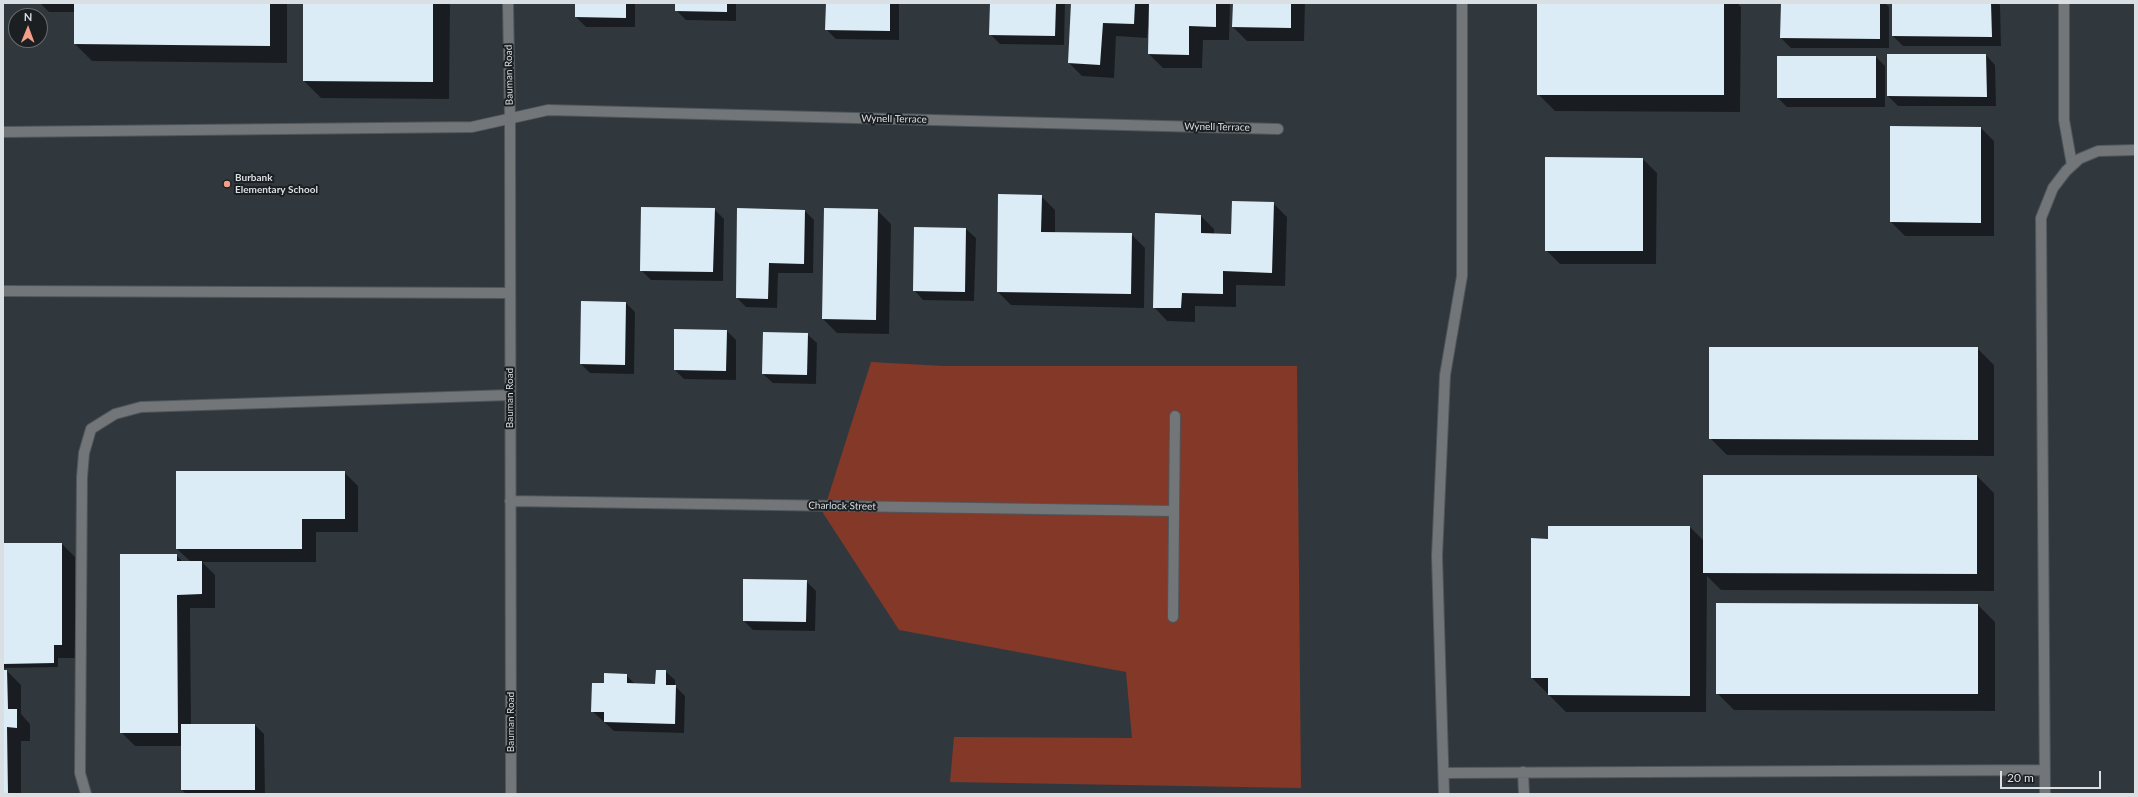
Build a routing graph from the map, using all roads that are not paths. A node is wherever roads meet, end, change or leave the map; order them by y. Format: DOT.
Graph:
graph roads {
  1 [pos="508,3"];
  2 [pos="1462,3"];
  3 [pos="2064,3"];
  4 [pos="510,118"];
  5 [pos="1278,128"];
  6 [pos="3,132"];
  7 [pos="2135,150"];
  8 [pos="2072,165"];
  9 [pos="3,291"];
  10 [pos="510,293"];
  11 [pos="510,395"];
  12 [pos="1175,416"];
  13 [pos="510,501"];
  14 [pos="1173,511"];
  15 [pos="1173,617"];
  16 [pos="2044,770"];
  17 [pos="1523,772"];
  18 [pos="1444,773"];
  19 [pos="86,794"];
  20 [pos="511,794"];
  21 [pos="1444,794"];
  22 [pos="1524,794"];
  23 [pos="2045,794"];
  1 -- 4 [label="street, Bauman Road"];
  2 -- 18 [label="street"];
  3 -- 8 [label="street"];
  4 -- 5 [label="street, Wynell Terrace"];
  4 -- 6 [label="street, Wynell Terrace"];
  4 -- 10 [label="street, Bauman Road"];
  7 -- 8 [label="street"];
  8 -- 16 [label="street"];
  9 -- 10 [label="street"];
  10 -- 11 [label="street, Bauman Road"];
  11 -- 13 [label="street, Bauman Road"];
  11 -- 19 [label="street"];
  12 -- 14 [label="street"];
  13 -- 14 [label="street, Charlock Street"];
  13 -- 20 [label="street, Bauman Road"];
  14 -- 15 [label="street"];
  16 -- 17 [label="street"];
  16 -- 23 [label="street"];
  17 -- 18 [label="street"];
  17 -- 22 [label="street"];
  18 -- 21 [label="street"];
}
